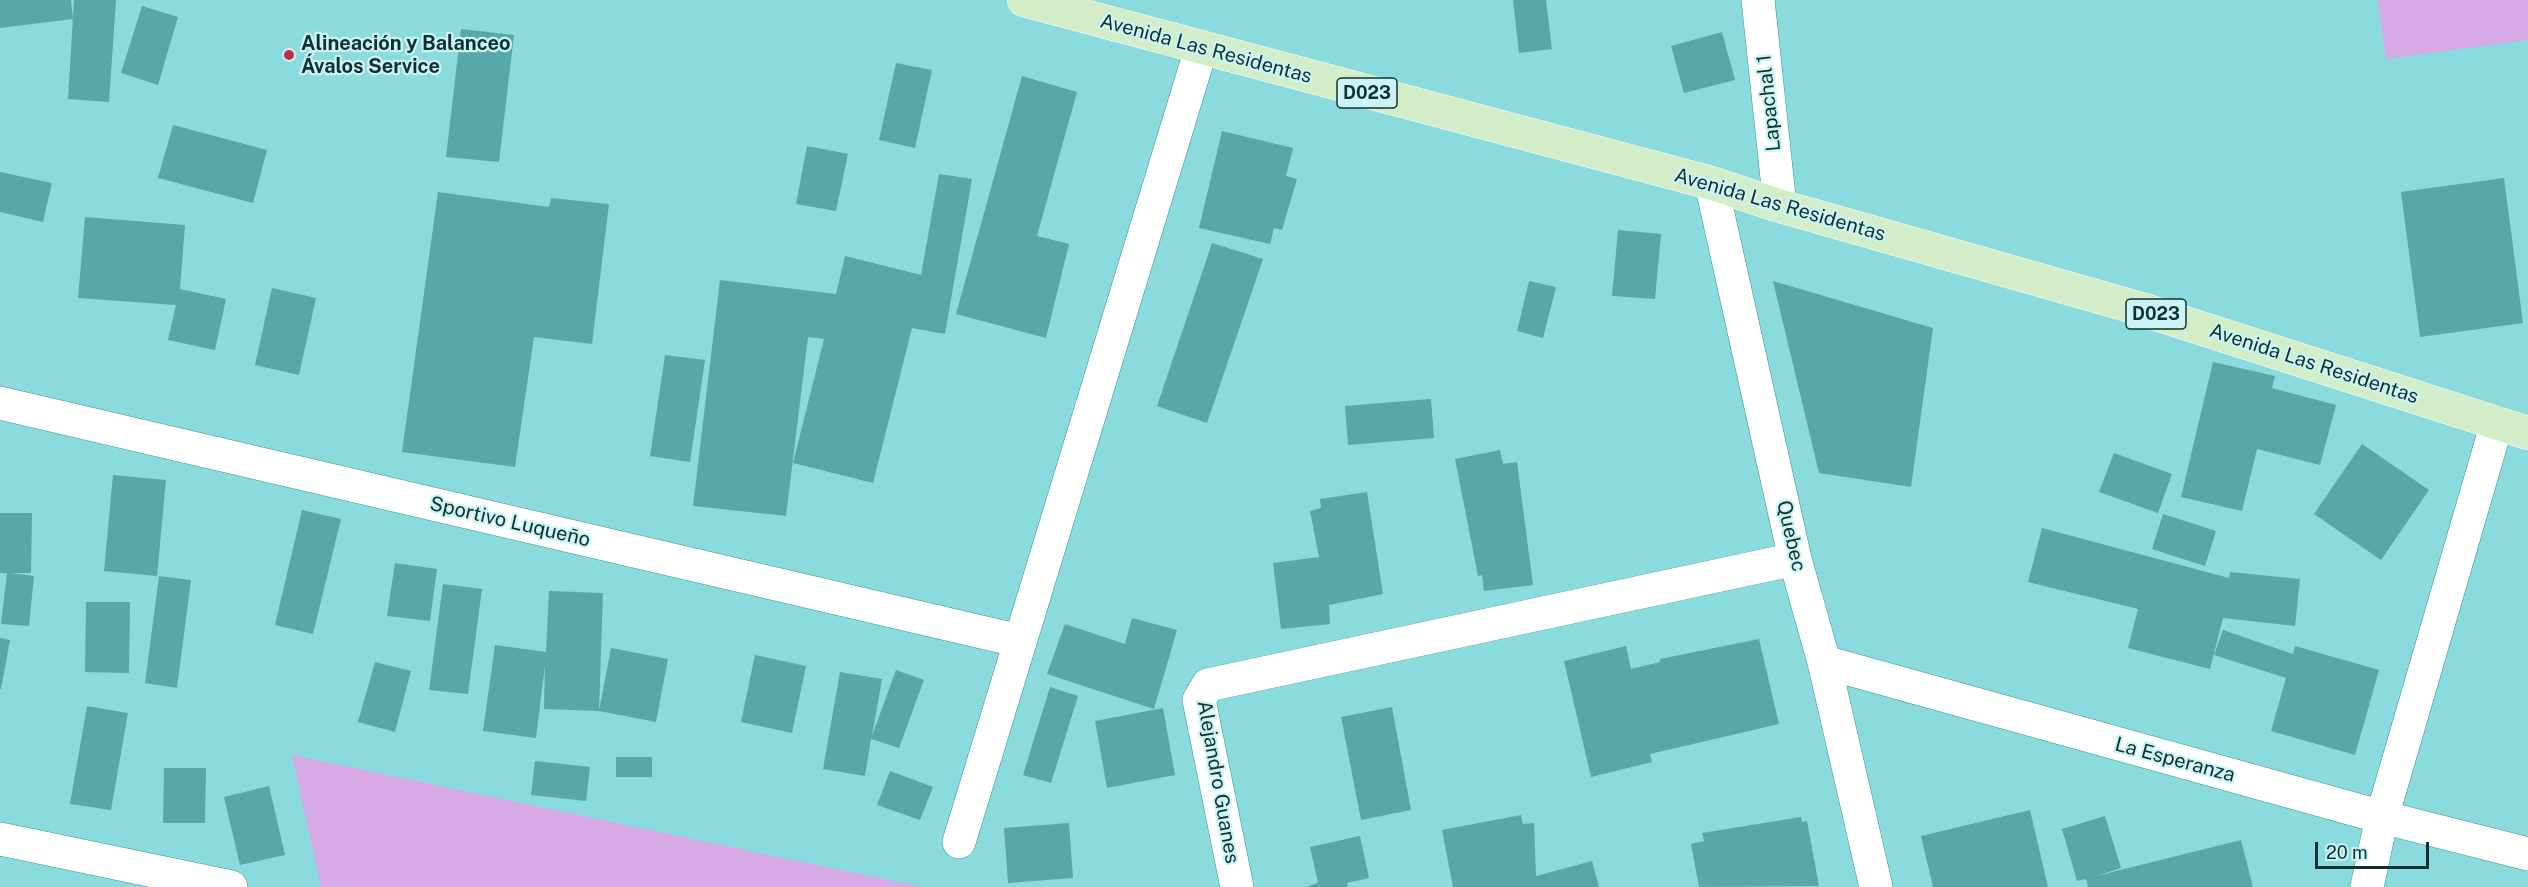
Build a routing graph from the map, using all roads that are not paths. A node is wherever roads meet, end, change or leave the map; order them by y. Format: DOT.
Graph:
graph roads {
  1 [pos="1024,0"];
  2 [pos="1758,0"];
  3 [pos="1201,49"];
  4 [pos="1711,183"];
  5 [pos="1780,206"];
  6 [pos="0,403"];
  7 [pos="2497,423"];
  8 [pos="2528,433"];
  9 [pos="1795,559"];
  10 [pos="1020,641"];
  11 [pos="1824,662"];
  12 [pos="2382,817"];
  13 [pos="0,839"];
  14 [pos="959,842"];
  15 [pos="2528,854"];
  16 [pos="231,887"];
  17 [pos="1237,887"];
  18 [pos="1876,887"];
  19 [pos="2367,887"];
  1 -- 3 [label="main road, Avenida Las Residentas / D023"];
  2 -- 5 [label="street, Lapachal 1"];
  3 -- 4 [label="main road, Avenida Las Residentas / D023"];
  3 -- 10 [label="street"];
  4 -- 5 [label="main road, Avenida Las Residentas / D023"];
  4 -- 9 [label="street, Quebec"];
  5 -- 7 [label="main road, Avenida Las Residentas / D023"];
  6 -- 10 [label="street, Sportivo Luqueño"];
  7 -- 8 [label="main road, Avenida Las Residentas / D023"];
  7 -- 12 [label="street"];
  9 -- 11 [label="street, Quebec"];
  9 -- 17 [label="street, Alejandro Guanes"];
  10 -- 14 [label="street"];
  11 -- 12 [label="street, La Esperanza"];
  11 -- 18 [label="street, Quebec"];
  12 -- 15 [label="street, La Esperanza"];
  12 -- 19 [label="street"];
  13 -- 16 [label="street"];
}
